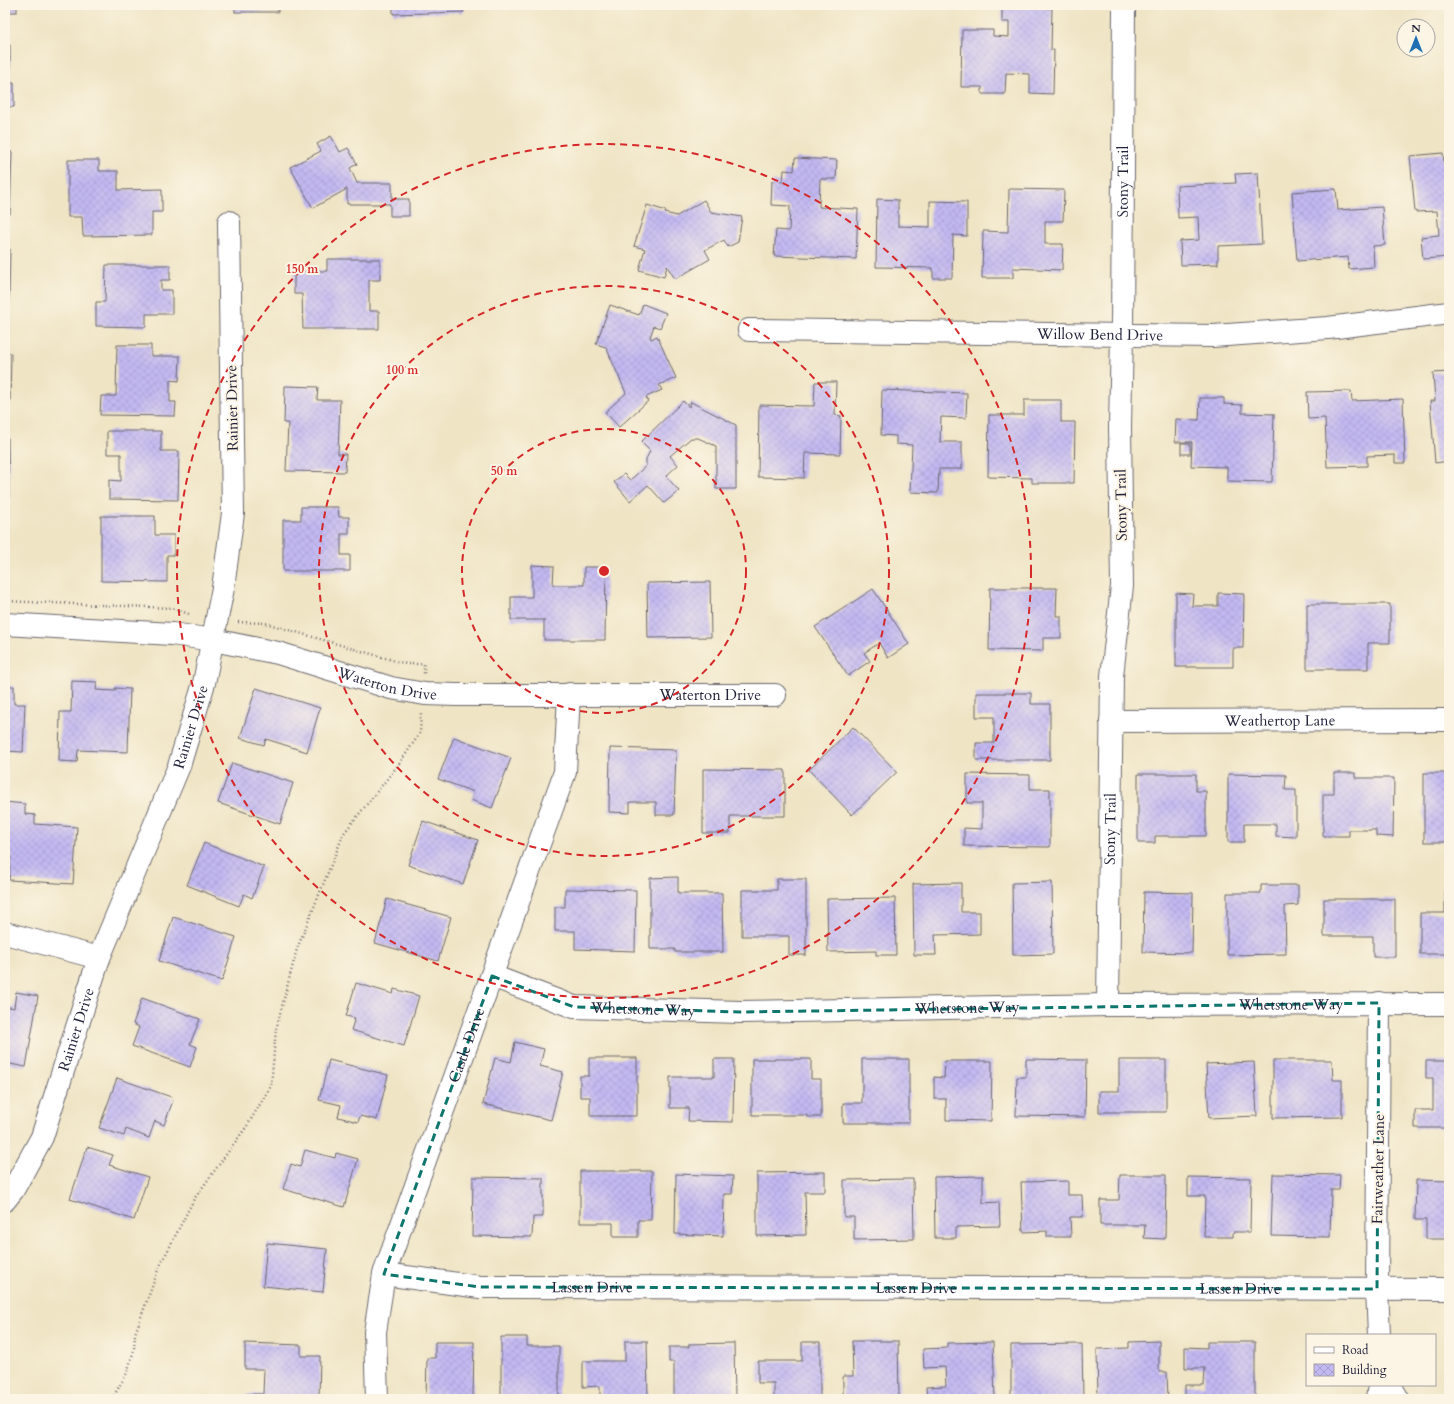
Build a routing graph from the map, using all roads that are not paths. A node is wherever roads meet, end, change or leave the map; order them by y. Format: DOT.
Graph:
graph roads {
  1 [pos="1124,5"];
  2 [pos="229,222"];
  3 [pos="1449,313"];
  4 [pos="749,330"];
  5 [pos="1122,335"];
  6 [pos="5,624"];
  7 [pos="213,640"];
  8 [pos="569,694"];
  9 [pos="775,695"];
  10 [pos="1449,720"];
  11 [pos="1111,721"];
  12 [pos="5,933"];
  13 [pos="99,958"];
  14 [pos="492,976"];
  15 [pos="1379,1003"];
  16 [pos="1449,1004"];
  17 [pos="1108,1005"];
  18 [pos="5,1200"];
  19 [pos="384,1274"];
  20 [pos="1376,1289"];
  21 [pos="1449,1290"];
  22 [pos="1380,1334"];
  23 [pos="1379,1386"];
  24 [pos="1391,1386"];
  25 [pos="377,1399"];
  26 [pos="1377,1399"];
  27 [pos="1398,1399"];
  1 -- 5 [label="street, Stony Trail"];
  2 -- 7 [label="street, Rainier Drive"];
  3 -- 5 [label="street, Willow Bend Drive"];
  4 -- 5 [label="street, Willow Bend Drive"];
  5 -- 11 [label="street, Stony Trail"];
  6 -- 7 [label="street, Waterton Drive"];
  7 -- 8 [label="street, Waterton Drive"];
  7 -- 13 [label="street, Rainier Drive"];
  8 -- 9 [label="street, Waterton Drive"];
  8 -- 14 [label="street, Castle Drive"];
  10 -- 11 [label="street, Weathertop Lane"];
  11 -- 17 [label="street, Stony Trail"];
  12 -- 13 [label="street"];
  13 -- 18 [label="street, Rainier Drive"];
  14 -- 17 [label="street, Whetstone Way"];
  14 -- 19 [label="street, Castle Drive"];
  15 -- 16 [label="street, Whetstone Way"];
  15 -- 17 [label="street, Whetstone Way"];
  15 -- 20 [label="street, Fairweather Lane"];
  19 -- 20 [label="street, Lassen Drive"];
  19 -- 25 [label="street, Castle Drive"];
  20 -- 21 [label="street, Lassen Drive"];
  20 -- 22 [label="street, Fairweather Lane"];
  23 -- 26 [label="street"];
  24 -- 27 [label="street"];
}
